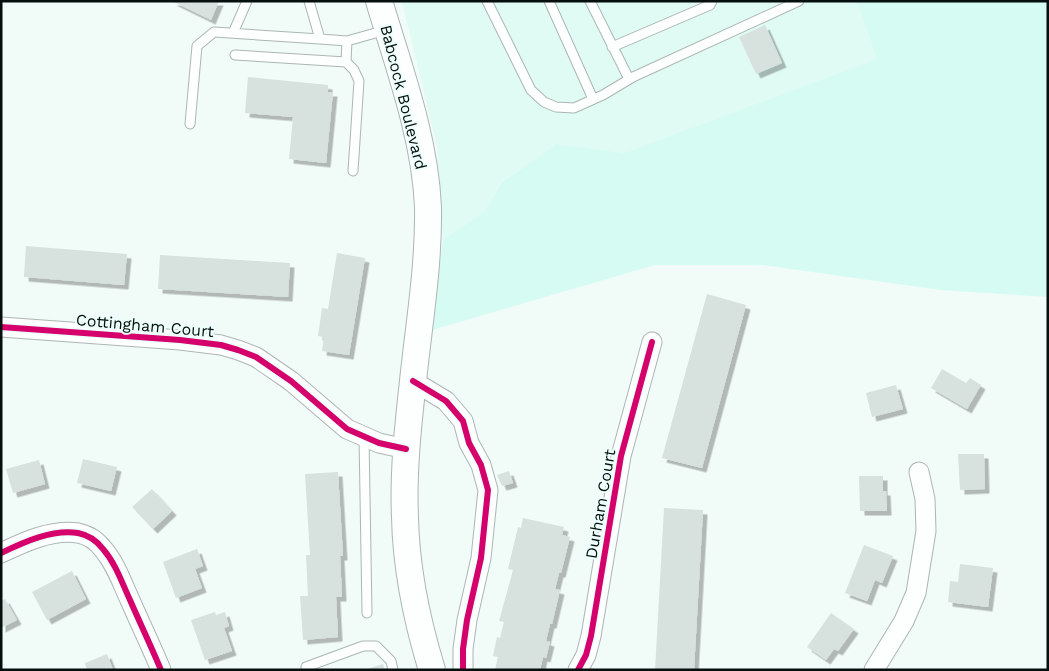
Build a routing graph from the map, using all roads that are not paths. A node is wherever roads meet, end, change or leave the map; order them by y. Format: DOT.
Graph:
graph roads {
  1 [pos="246,1"];
  2 [pos="309,1"];
  3 [pos="379,1"];
  4 [pos="487,1"];
  5 [pos="548,1"];
  6 [pos="590,1"];
  7 [pos="712,1"];
  8 [pos="798,1"];
  9 [pos="388,30"];
  10 [pos="232,33"];
  11 [pos="320,39"];
  12 [pos="347,41"];
  13 [pos="612,47"];
  14 [pos="235,55"];
  15 [pos="346,62"];
  16 [pos="629,79"];
  17 [pos="593,99"];
  18 [pos="190,124"];
  19 [pos="353,171"];
  20 [pos="1,327"];
  21 [pos="652,342"];
  22 [pos="413,381"];
  23 [pos="364,437"];
  24 [pos="406,449"];
  25 [pos="919,472"];
  26 [pos="1,553"];
  27 [pos="368,614"];
  28 [pos="306,667"];
  29 [pos="161,670"];
  30 [pos="393,670"];
  31 [pos="432,670"];
  32 [pos="463,670"];
  33 [pos="578,670"];
  34 [pos="874,670"];
  1 -- 10 [label="lane"];
  2 -- 11 [label="lane"];
  3 -- 9 [label="main road, Babcock Boulevard"];
  4 -- 17 [label="lane"];
  5 -- 17 [label="lane"];
  6 -- 13 [label="lane"];
  7 -- 13 [label="lane"];
  8 -- 16 [label="lane"];
  9 -- 12 [label="lane"];
  9 -- 22 [label="main road, Babcock Boulevard"];
  10 -- 11 [label="lane"];
  10 -- 18 [label="lane"];
  11 -- 12 [label="lane"];
  12 -- 15 [label="lane"];
  13 -- 16 [label="lane"];
  14 -- 15 [label="lane"];
  15 -- 19 [label="lane"];
  16 -- 17 [label="lane"];
  20 -- 23 [label="street, Cottingham Court"];
  21 -- 33 [label="street, Durham Court"];
  22 -- 24 [label="main road, Babcock Boulevard"];
  22 -- 32 [label="street"];
  23 -- 24 [label="street, Cottingham Court"];
  23 -- 27 [label="lane"];
  24 -- 31 [label="main road, Babcock Boulevard"];
  25 -- 34 [label="street"];
  26 -- 29 [label="street"];
  28 -- 30 [label="lane"];
}
